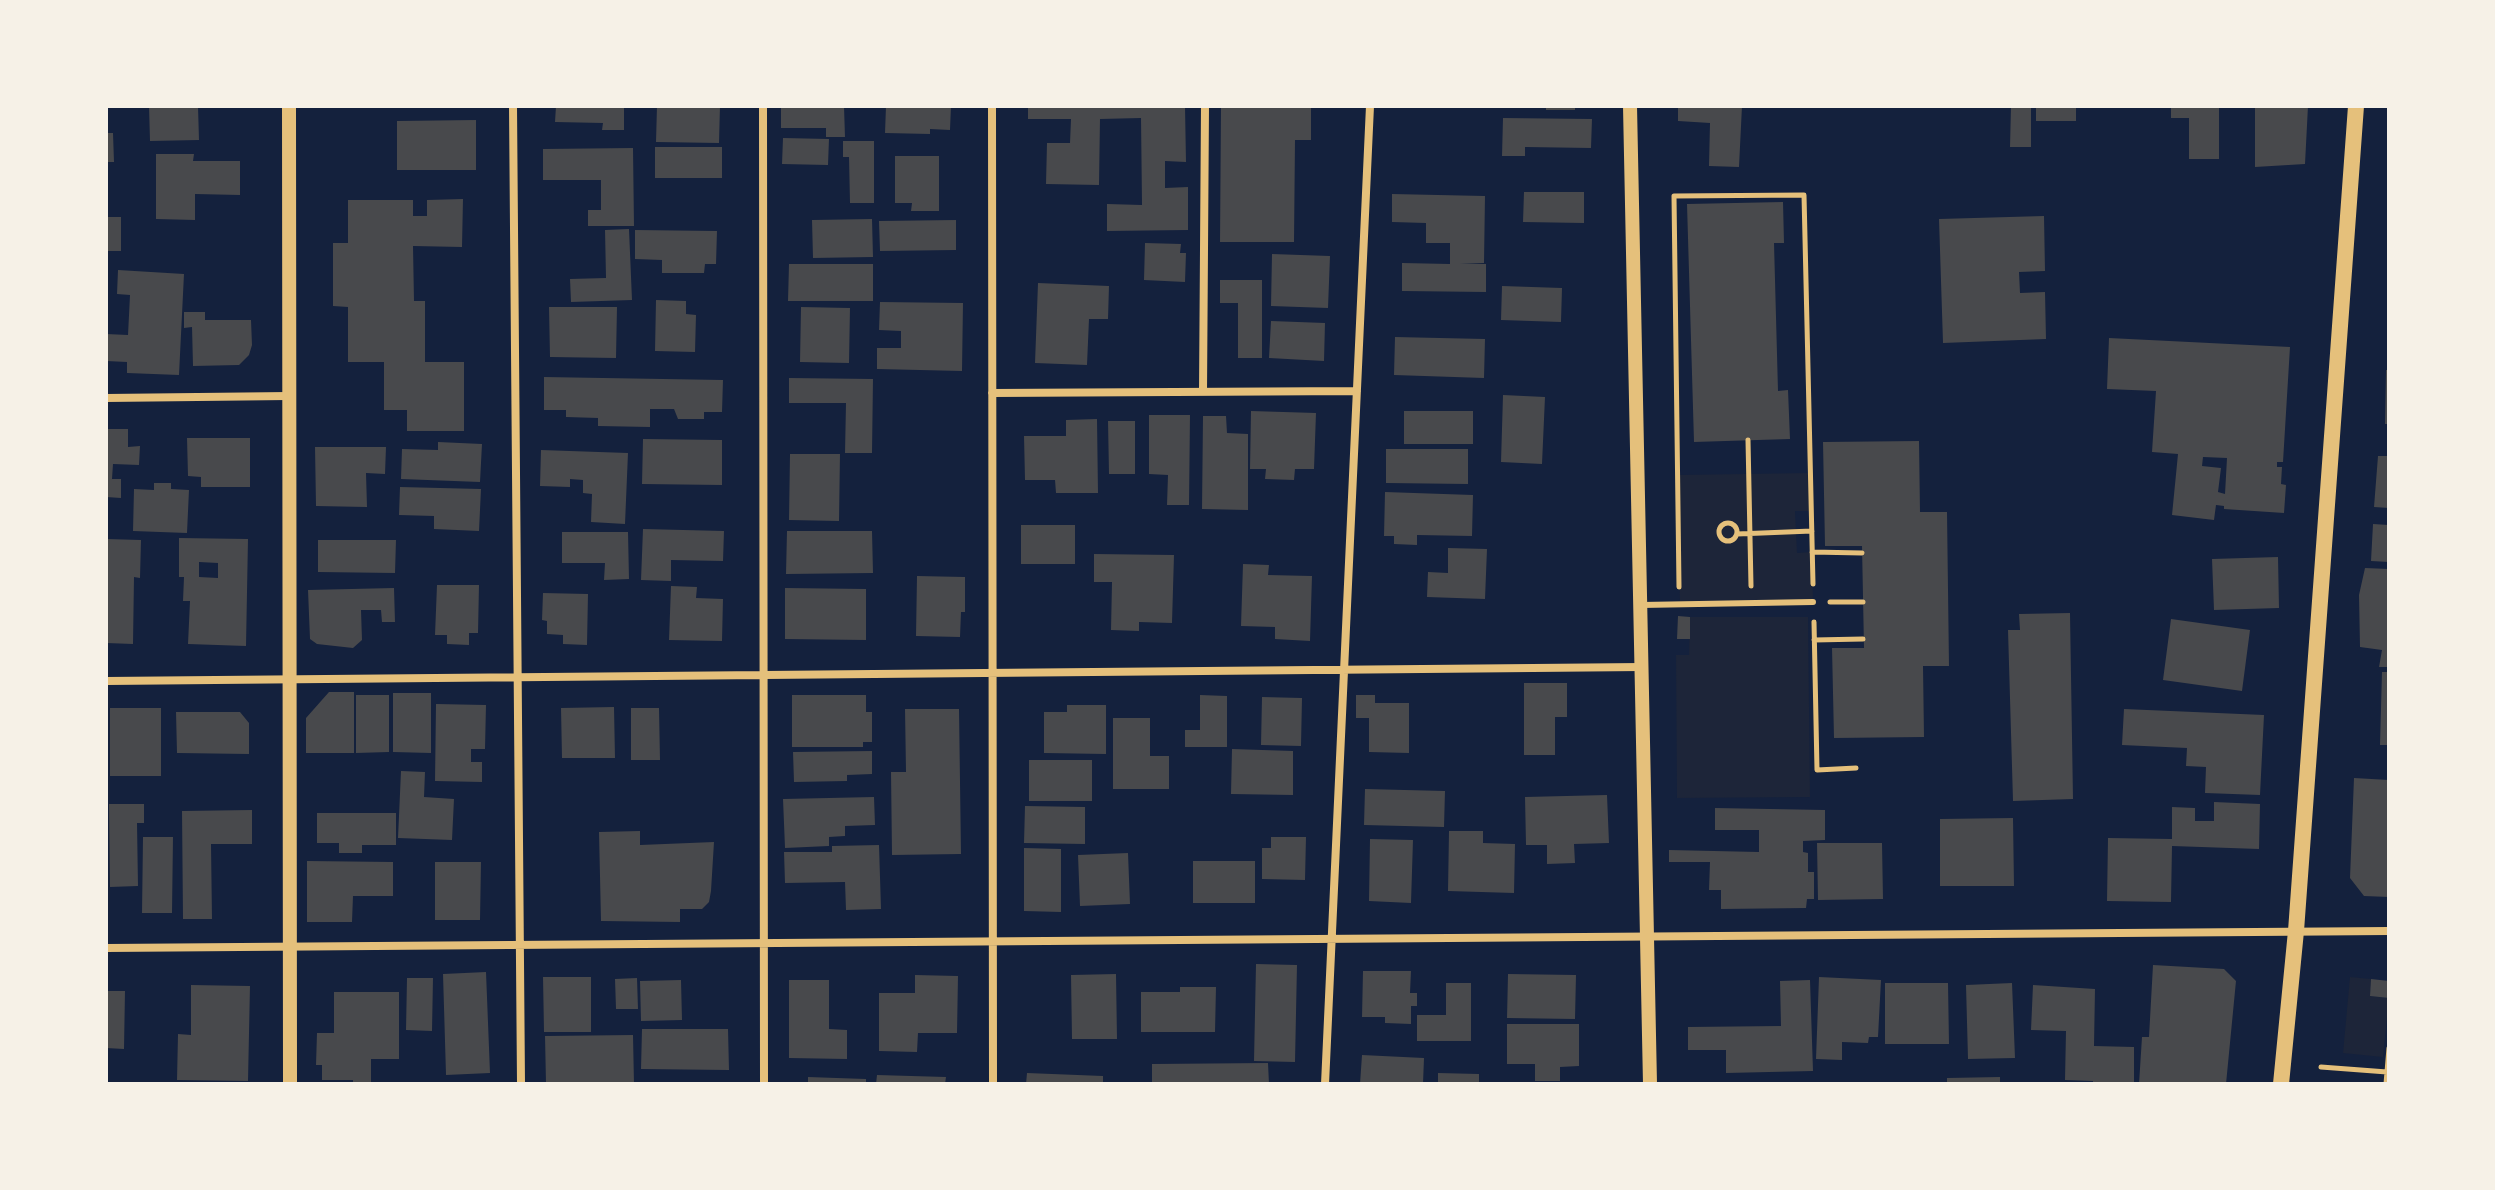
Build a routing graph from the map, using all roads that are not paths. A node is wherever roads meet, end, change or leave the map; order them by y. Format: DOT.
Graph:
graph roads {
  1 [pos="289,106"];
  2 [pos="513,106"];
  3 [pos="763,106"];
  4 [pos="992,106"];
  5 [pos="1205,106"];
  6 [pos="1370,106"];
  7 [pos="1630,106"];
  8 [pos="2356,106"];
  9 [pos="1357,391"];
  10 [pos="1203,392"];
  11 [pos="992,393"];
  12 [pos="289,396"];
  13 [pos="106,398"];
  14 [pos="1813,602"];
  15 [pos="1641,605"];
  16 [pos="1642,667"];
  17 [pos="1344,669"];
  18 [pos="992,672"];
  19 [pos="764,675"];
  20 [pos="517,677"];
  21 [pos="289,679"];
  22 [pos="106,681"];
  23 [pos="2296,931"];
  24 [pos="2389,931"];
  25 [pos="1647,936"];
  26 [pos="1332,939"];
  27 [pos="993,941"];
  28 [pos="764,943"];
  29 [pos="519,945"];
  30 [pos="289,947"];
  31 [pos="106,948"];
  32 [pos="290,1084"];
  33 [pos="521,1084"];
  34 [pos="764,1084"];
  35 [pos="993,1084"];
  36 [pos="1325,1084"];
  37 [pos="1650,1084"];
  38 [pos="2281,1084"];
  1 -- 12 [label="street"];
  2 -- 20 [label="street"];
  3 -- 19 [label="street"];
  4 -- 11 [label="street"];
  5 -- 10 [label="street"];
  6 -- 9 [label="street"];
  7 -- 15 [label="street"];
  8 -- 23 [label="main road"];
  9 -- 10 [label="street"];
  9 -- 17 [label="street"];
  10 -- 11 [label="street"];
  11 -- 18 [label="street"];
  12 -- 13 [label="street"];
  12 -- 21 [label="street"];
  14 -- 15 [label="lane"];
  15 -- 16 [label="street"];
  16 -- 17 [label="street"];
  16 -- 25 [label="street"];
  17 -- 18 [label="street"];
  17 -- 26 [label="street"];
  18 -- 19 [label="street"];
  18 -- 27 [label="street"];
  19 -- 20 [label="street"];
  19 -- 28 [label="street"];
  20 -- 21 [label="street"];
  20 -- 29 [label="street"];
  21 -- 22 [label="street"];
  21 -- 30 [label="street"];
  23 -- 24 [label="street"];
  23 -- 25 [label="street"];
  23 -- 38 [label="main road"];
  25 -- 26 [label="street"];
  25 -- 37 [label="street"];
  26 -- 27 [label="street"];
  26 -- 36 [label="street"];
  27 -- 28 [label="street"];
  27 -- 35 [label="street"];
  28 -- 29 [label="street"];
  28 -- 34 [label="street"];
  29 -- 30 [label="street"];
  29 -- 33 [label="street"];
  30 -- 31 [label="street"];
  30 -- 32 [label="street"];
}
